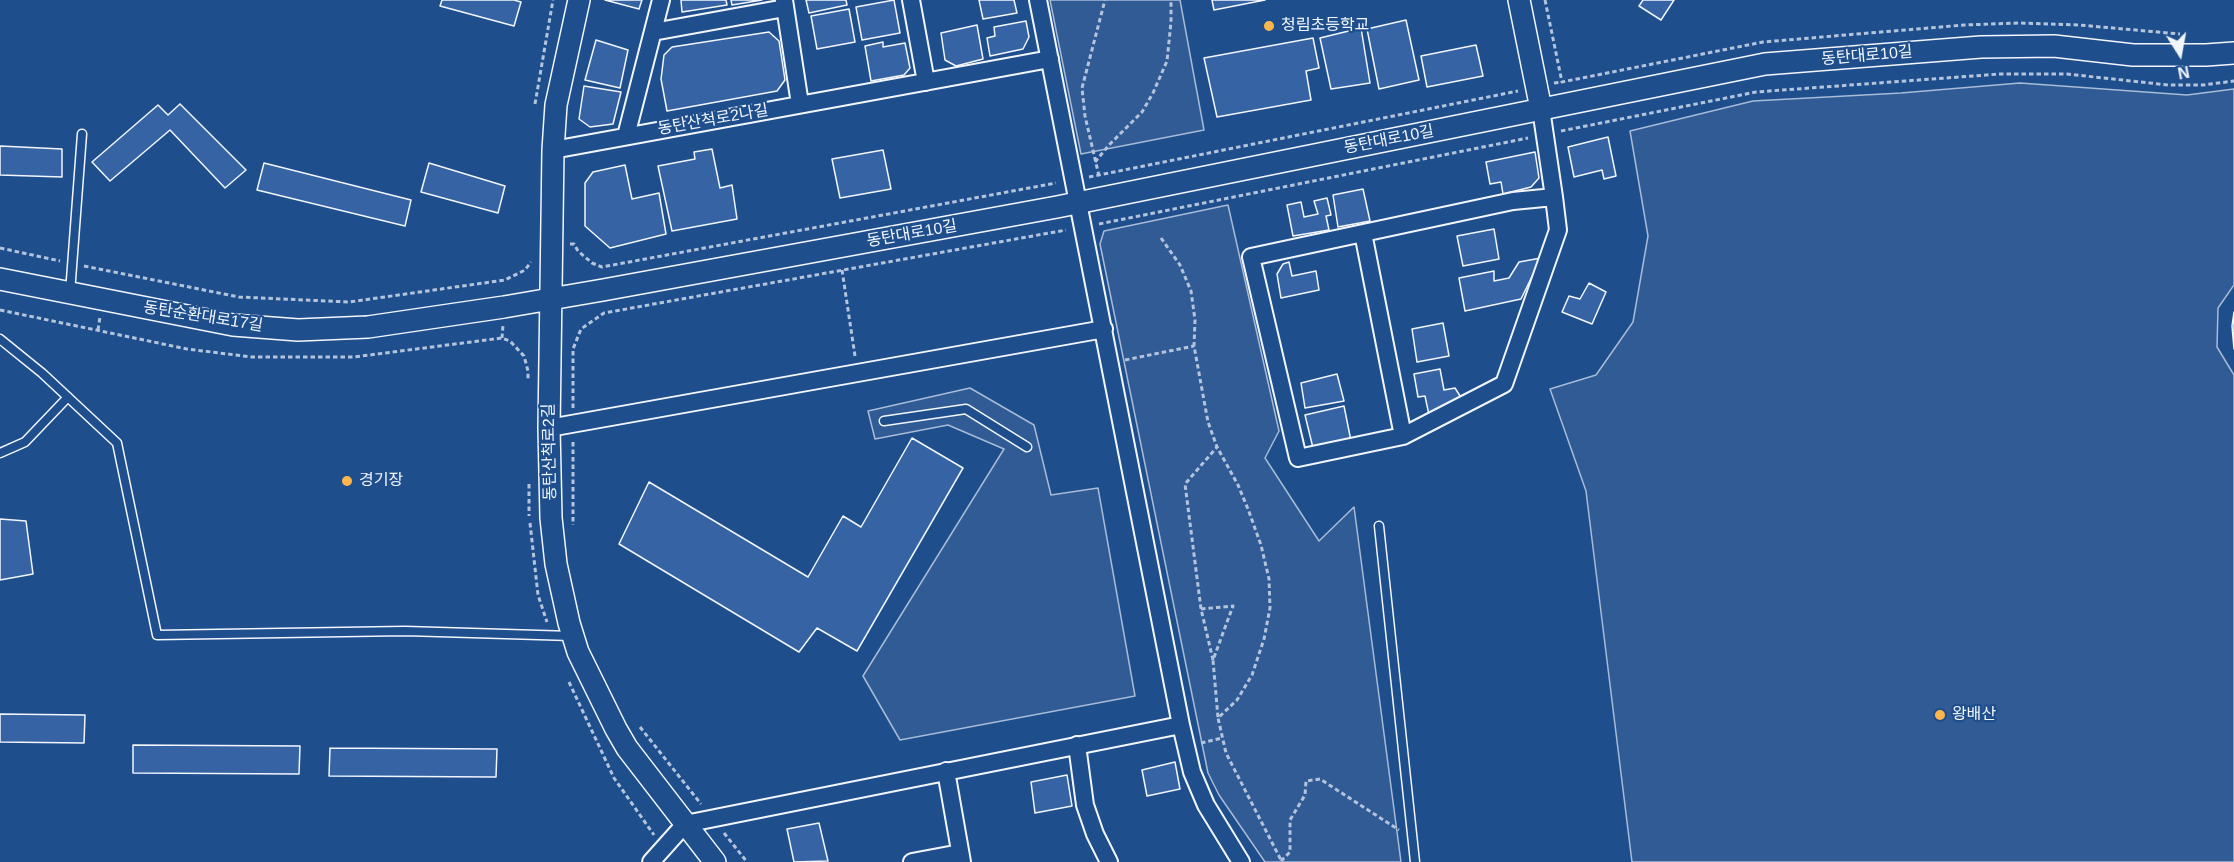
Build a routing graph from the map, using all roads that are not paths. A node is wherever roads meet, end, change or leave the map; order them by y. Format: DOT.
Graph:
graph roads {
  1 [pos="579,0"];
  2 [pos="661,0"];
  3 [pos="911,0"];
  4 [pos="1038,0"];
  5 [pos="1519,0"];
  6 [pos="785,4"];
  7 [pos="653,32"];
  8 [pos="2234,53"];
  9 [pos="1050,59"];
  10 [pos="926,82"];
  11 [pos="800,104"];
  12 [pos="1541,109"];
  13 [pos="82,134"];
  14 [pos="626,136"];
  15 [pos="554,150"];
  16 [pos="1554,197"];
  17 [pos="1079,203"];
  18 [pos="1363,233"];
  19 [pos="0,279"];
  20 [pos="70,293"];
  21 [pos="550,299"];
  22 [pos="1104,329"];
  23 [pos="0,339"];
  24 [pos="68,397"];
  25 [pos="884,421"];
  26 [pos="549,428"];
  27 [pos="1404,436"];
  28 [pos="1028,447"];
  29 [pos="0,453"];
  30 [pos="1379,526"];
  31 [pos="573,636"];
  32 [pos="1181,725"];
  33 [pos="1077,746"];
  34 [pos="946,771"];
  35 [pos="685,824"];
  36 [pos="961,857"];
  37 [pos="651,862"];
  38 [pos="715,862"];
  39 [pos="912,862"];
  40 [pos="1109,862"];
  41 [pos="1241,862"];
  42 [pos="1415,862"];
  1 -- 15 [label="street, 동탄산척로2길"];
  2 -- 7 [label="street"];
  3 -- 10 [label="street"];
  4 -- 9 [label="street"];
  5 -- 12 [label="street"];
  6 -- 7 [label="street"];
  6 -- 11 [label="street"];
  7 -- 14 [label="street"];
  8 -- 12 [label="street, 동탄대로10길"];
  9 -- 10 [label="street, 동탄산척로2나길"];
  9 -- 17 [label="street"];
  10 -- 11 [label="street, 동탄산척로2나길"];
  11 -- 14 [label="street, 동탄산척로2나길"];
  12 -- 16 [label="street"];
  12 -- 17 [label="street, 동탄대로10길"];
  13 -- 20 [label="lane"];
  14 -- 15 [label="street, 동탄산척로2나길"];
  15 -- 21 [label="street, 동탄산척로2길"];
  16 -- 18 [label="street"];
  16 -- 27 [label="street"];
  17 -- 21 [label="street, 동탄대로10길"];
  17 -- 22 [label="street"];
  18 -- 27 [label="street"];
  18 -- 27 [label="street"];
  19 -- 20 [label="street, 동탄순환대로17길"];
  20 -- 21 [label="street, 동탄순환대로17길"];
  21 -- 26 [label="street, 동탄산척로2길"];
  22 -- 26 [label="street"];
  22 -- 32 [label="street"];
  23 -- 24 [label="lane"];
  24 -- 29 [label="lane"];
  24 -- 31 [label="lane"];
  25 -- 28 [label="lane"];
  26 -- 31 [label="street, 동탄산척로2길"];
  30 -- 42 [label="lane"];
  31 -- 35 [label="street, 동탄산척로2길"];
  32 -- 33 [label="street"];
  32 -- 41 [label="street"];
  33 -- 34 [label="street"];
  33 -- 40 [label="street"];
  34 -- 35 [label="street"];
  34 -- 36 [label="street"];
  35 -- 37 [label="street"];
  35 -- 38 [label="street, 동탄산척로2길"];
  36 -- 39 [label="street"];
}
